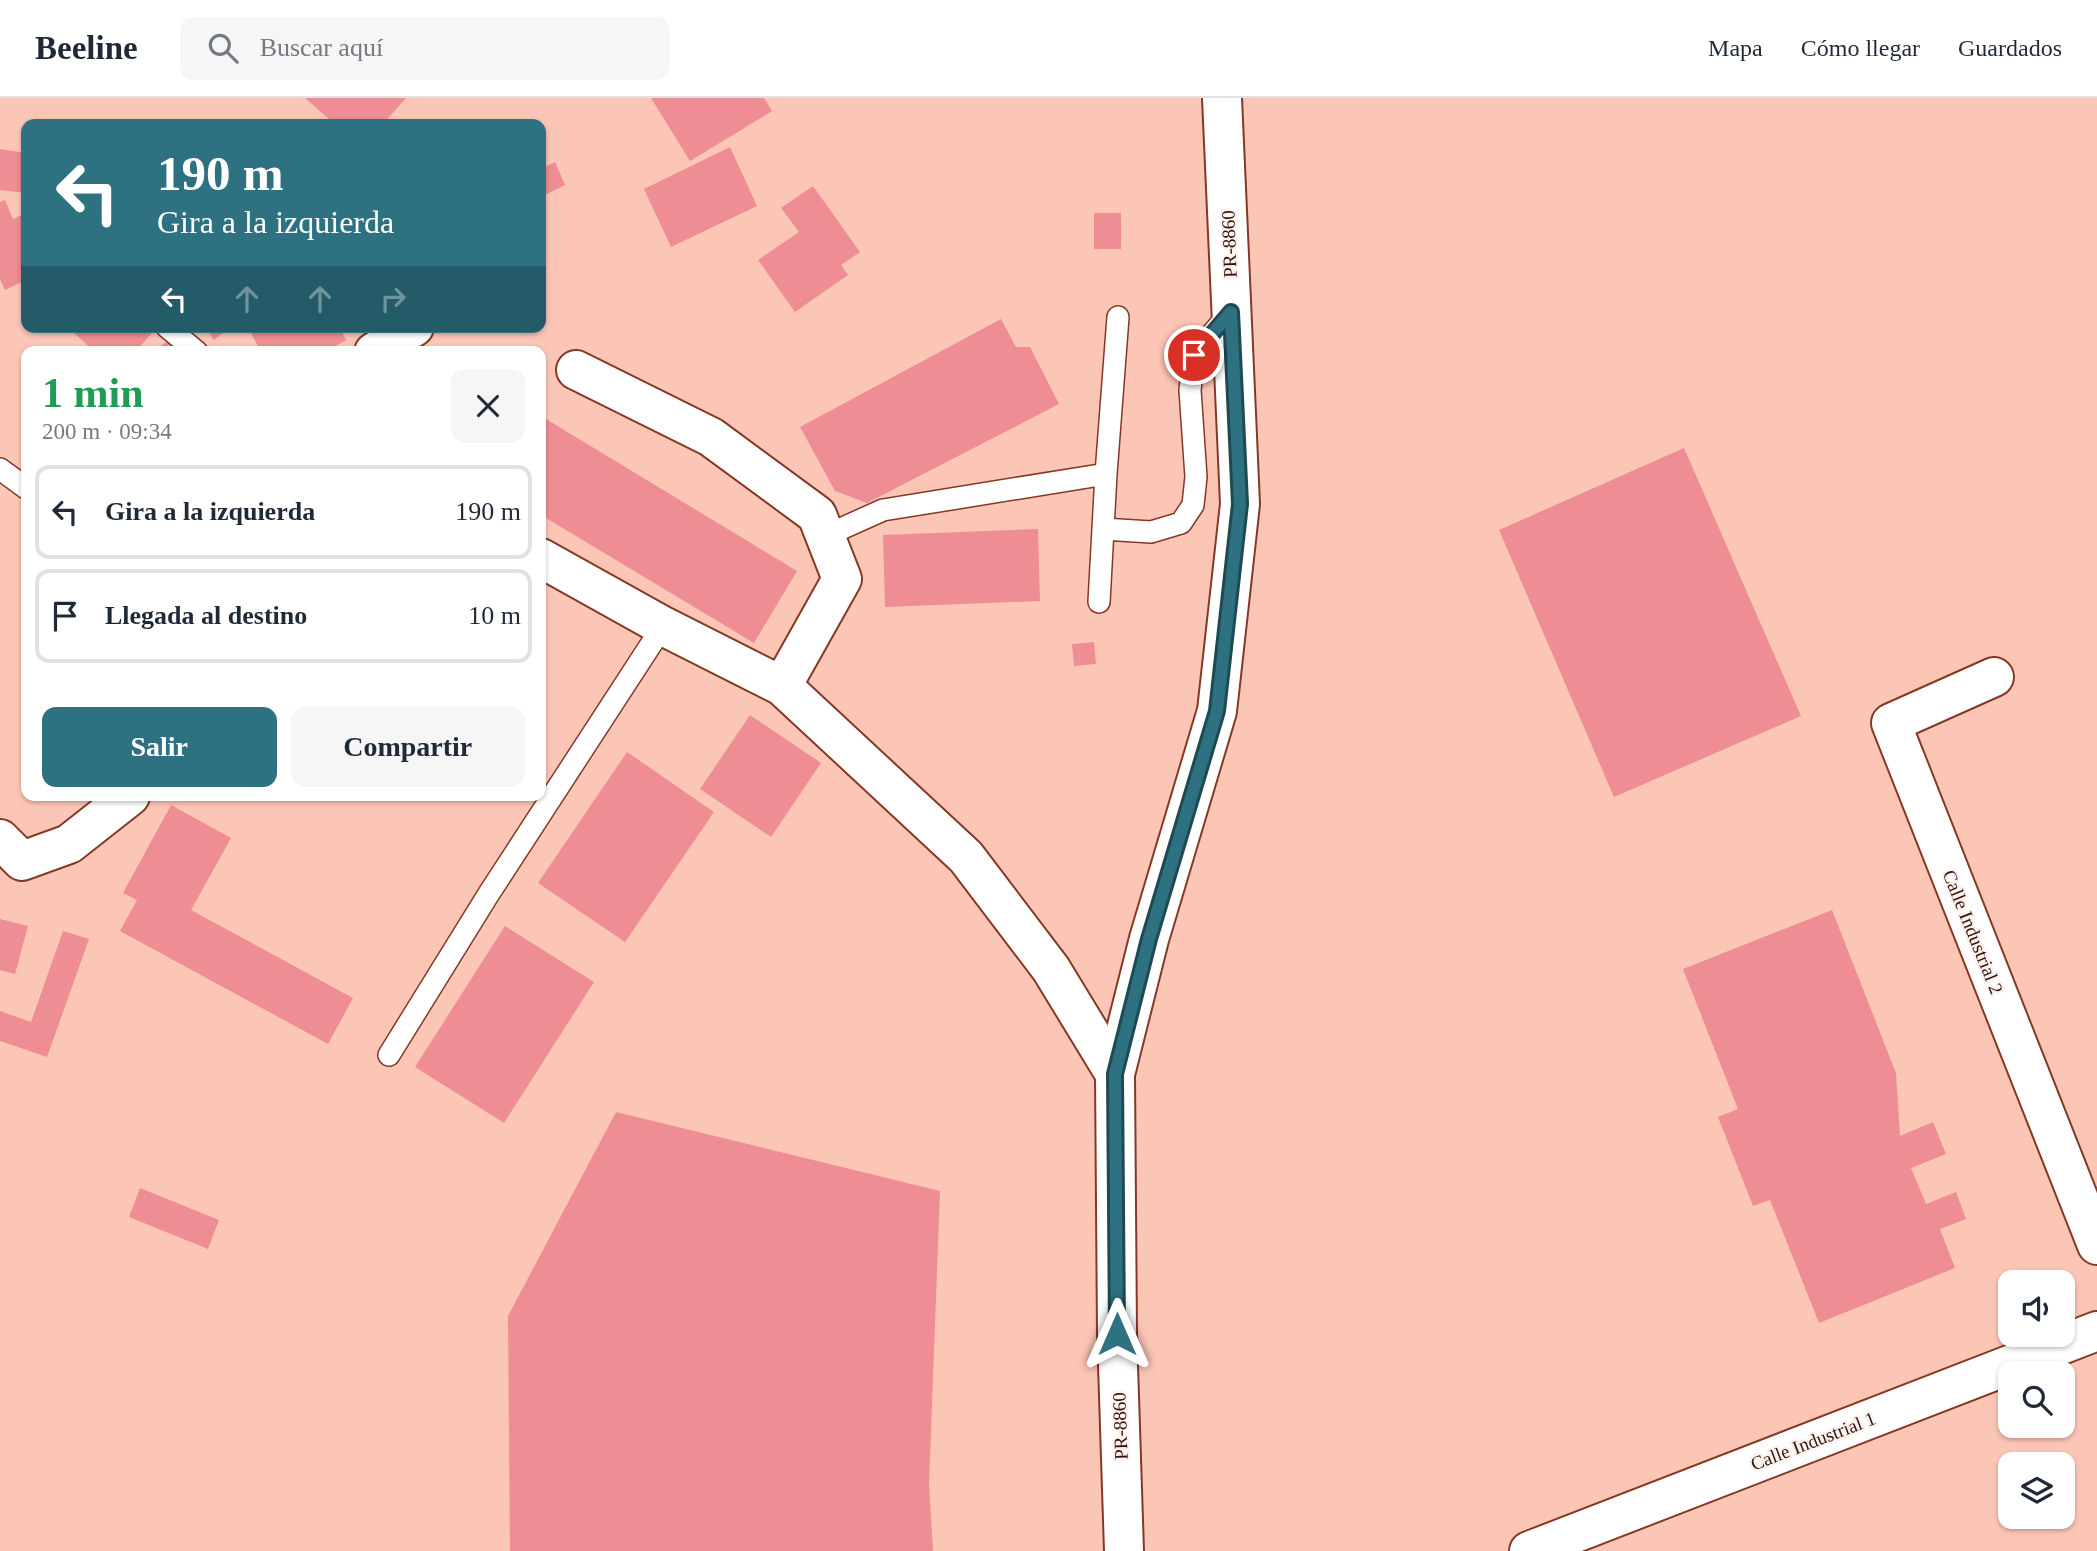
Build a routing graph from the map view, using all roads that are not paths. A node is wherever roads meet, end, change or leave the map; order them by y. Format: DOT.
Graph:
graph roads {
  1 [pos="1222,98"];
  2 [pos="1231,312"];
  3 [pos="1118,317"];
  4 [pos="174,333"];
  5 [pos="404,333"];
  6 [pos="190,346"];
  7 [pos="384,346"];
  8 [pos="576,370"];
  9 [pos="0,470"];
  10 [pos="1106,474"];
  11 [pos="21,485"];
  12 [pos="1103,529"];
  13 [pos="825,536"];
  14 [pos="546,561"];
  15 [pos="1099,602"];
  16 [pos="663,625"];
  17 [pos="1994,677"];
  18 [pos="782,686"];
  19 [pos="124,801"];
  20 [pos="7,855"];
  21 [pos="388,1055"];
  22 [pos="1115,1074"];
  23 [pos="2097,1245"];
  24 [pos="2097,1331"];
  25 [pos="1124,1551"];
  26 [pos="1529,1551"];
  1 -- 2 [label="street, PR-8860 / PR-8860"];
  2 -- 12 [label="lane"];
  2 -- 22 [label="street, PR-8860 / PR-8860"];
  3 -- 10 [label="lane"];
  4 -- 6 [label="lane"];
  5 -- 7 [label="street"];
  8 -- 13 [label="street"];
  9 -- 11 [label="lane"];
  10 -- 12 [label="lane"];
  10 -- 13 [label="lane"];
  12 -- 15 [label="lane"];
  13 -- 18 [label="street"];
  14 -- 16 [label="street"];
  16 -- 18 [label="street"];
  16 -- 21 [label="lane"];
  17 -- 23 [label="street, Calle Industrial 2"];
  18 -- 22 [label="street"];
  19 -- 20 [label="street"];
  22 -- 25 [label="street, PR-8860 / PR-8860"];
  24 -- 26 [label="street, Calle Industrial 1"];
}
